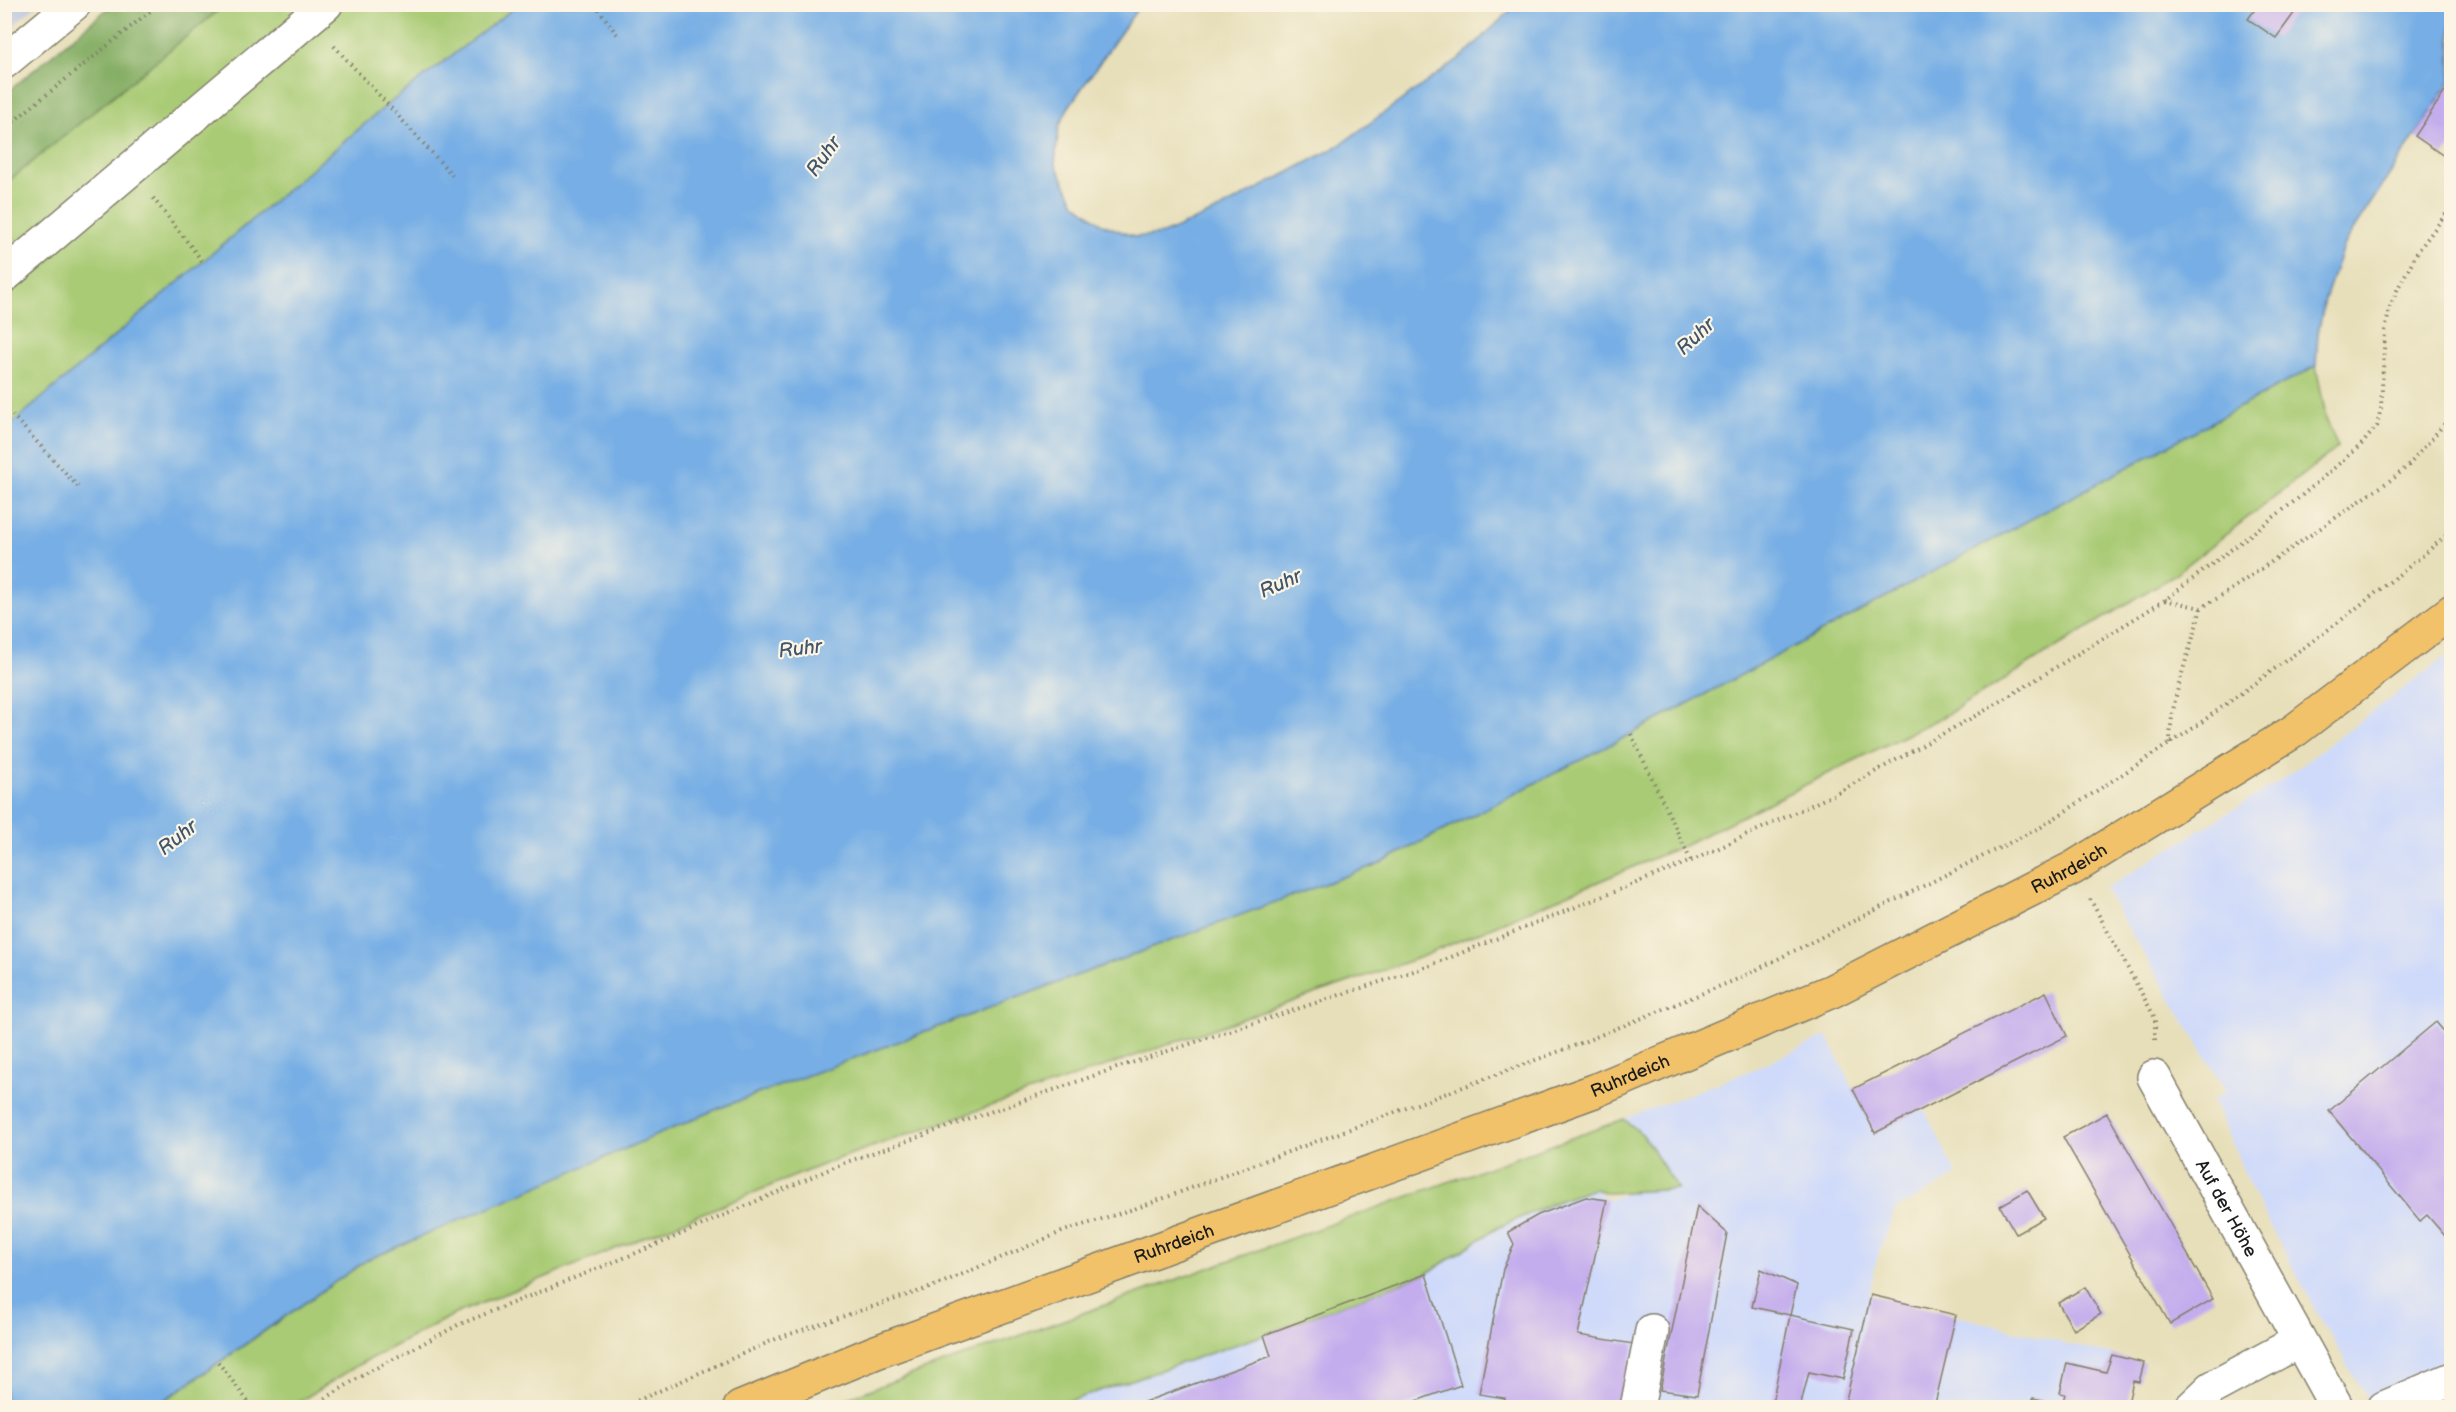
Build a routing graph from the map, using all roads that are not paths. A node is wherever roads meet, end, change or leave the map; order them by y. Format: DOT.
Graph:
graph roads {
  1 [pos="74,4"];
  2 [pos="317,11"];
  3 [pos="4,62"];
  4 [pos="4,276"];
  5 [pos="2451,610"];
  6 [pos="2154,1077"];
  7 [pos="1652,1331"];
  8 [pos="2299,1341"];
  9 [pos="2438,1393"];
  10 [pos="740,1407"];
  11 [pos="1637,1407"];
  12 [pos="2191,1407"];
  13 [pos="2337,1407"];
  14 [pos="2384,1407"];
  1 -- 3 [label="street"];
  2 -- 4 [label="street"];
  5 -- 10 [label="main road, Ruhrdeich"];
  6 -- 8 [label="street, Auf der Höhe"];
  7 -- 11 [label="street"];
  8 -- 12 [label="street"];
  8 -- 13 [label="street, Auf der Höhe"];
  9 -- 14 [label="street"];
}
